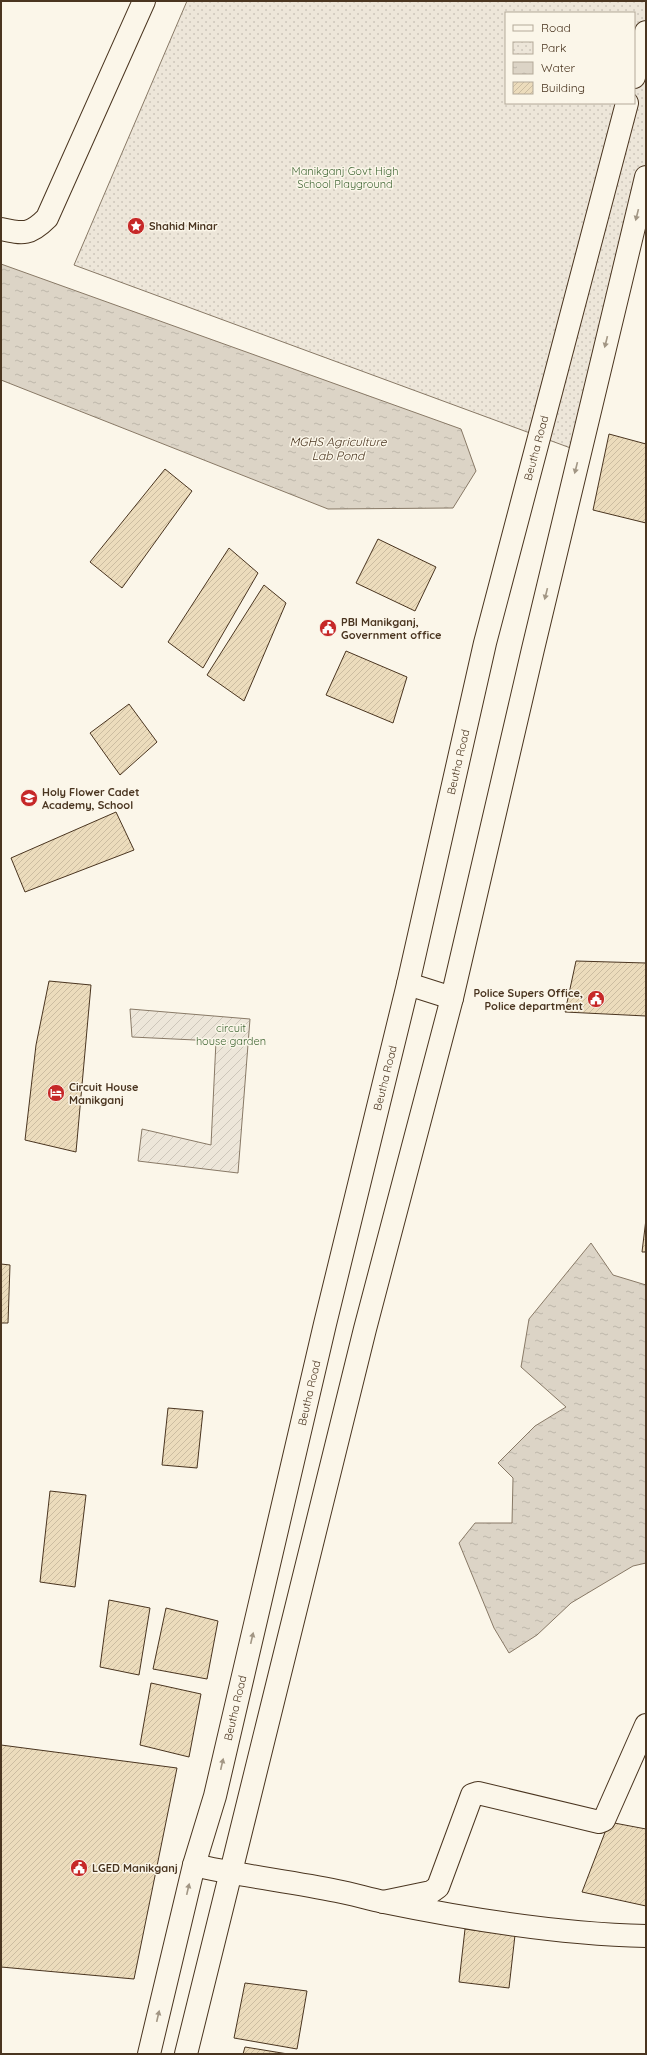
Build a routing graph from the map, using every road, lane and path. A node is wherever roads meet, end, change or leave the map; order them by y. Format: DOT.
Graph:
graph roads {
  1 [pos="144,1"];
  2 [pos="646,32"];
  3 [pos="635,73"];
  4 [pos="627,104"];
  5 [pos="646,177"];
  6 [pos="1,229"];
  7 [pos="408,984"];
  8 [pos="452,998"];
  9 [pos="646,1725"];
  10 [pos="194,1865"];
  11 [pos="229,1873"];
  12 [pos="383,1902"];
  13 [pos="646,1936"];
  14 [pos="149,2054"];
  15 [pos="186,2054"];
  1 -- 6 [label="main road"];
  2 -- 3 [label="main road"];
  4 -- 7 [label="main road, Beutha Road"];
  5 -- 8 [label="main road, one-way"];
  7 -- 8 [label="main road"];
  10 -- 7 [label="main road, Beutha Road, one-way"];
  8 -- 11 [label="main road"];
  9 -- 12 [label="main road"];
  10 -- 11 [label="main road"];
  14 -- 10 [label="main road, Beutha Road, one-way"];
  11 -- 12 [label="main road"];
  11 -- 15 [label="main road"];
  12 -- 13 [label="main road"];
}
